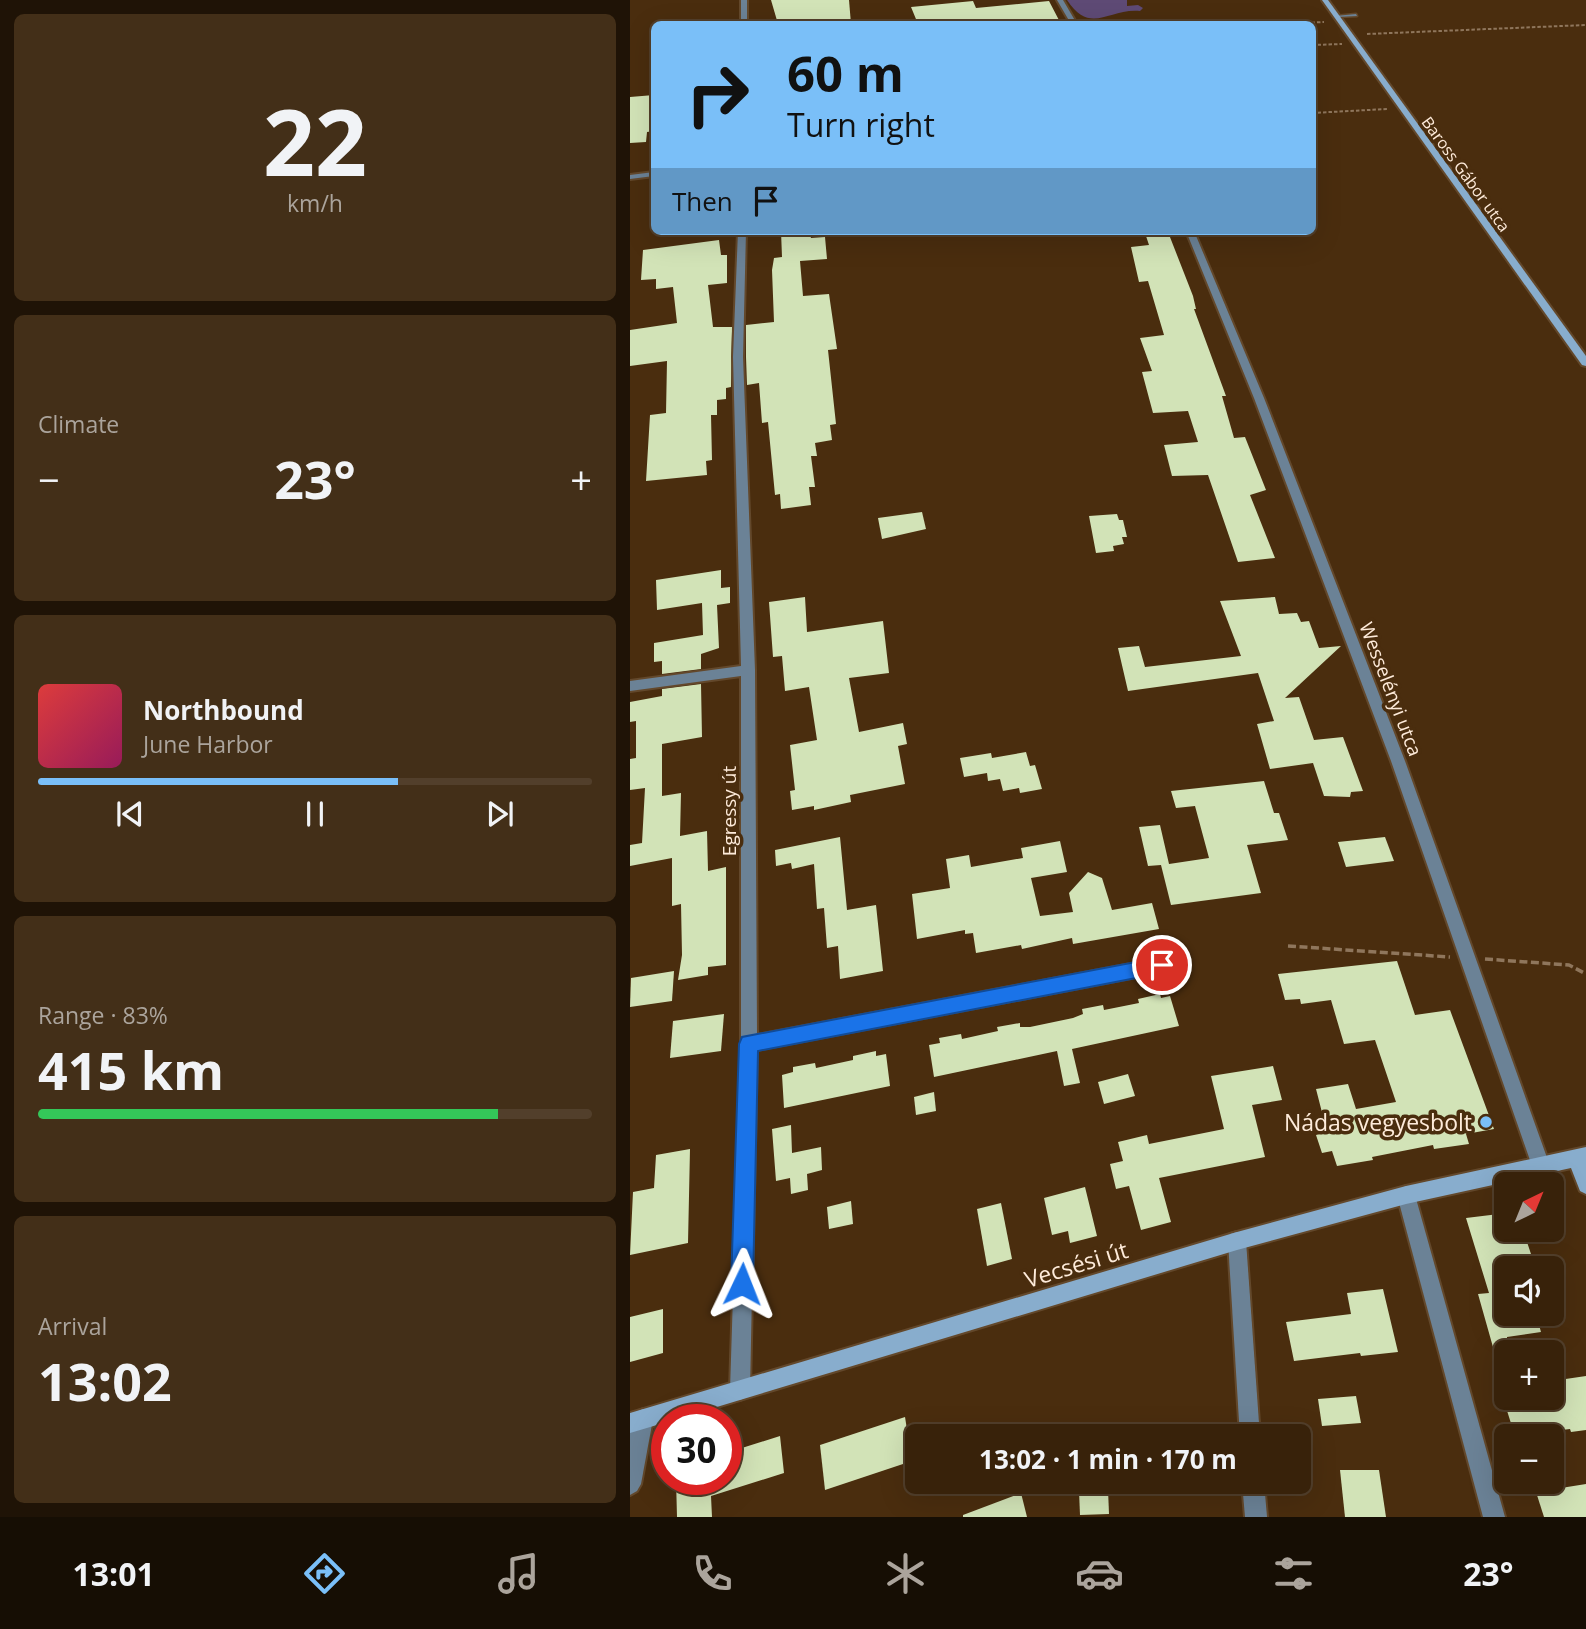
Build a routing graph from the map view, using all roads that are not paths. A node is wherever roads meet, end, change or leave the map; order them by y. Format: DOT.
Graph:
graph roads {
  1 [pos="744,0"];
  2 [pos="1060,0"];
  3 [pos="1325,0"];
  4 [pos="1356,15"];
  5 [pos="1338,18"];
  6 [pos="744,21"];
  7 [pos="1072,21"];
  8 [pos="651,174"];
  9 [pos="630,177"];
  10 [pos="742,235"];
  11 [pos="1192,235"];
  12 [pos="1586,363"];
  13 [pos="748,670"];
  14 [pos="630,686"];
  15 [pos="1162,965"];
  16 [pos="749,1044"];
  17 [pos="1581,1157"];
  18 [pos="1541,1166"];
  19 [pos="1586,1185"];
  20 [pos="1406,1195"];
  21 [pos="1237,1241"];
  22 [pos="740,1390"];
  23 [pos="637,1421"];
  24 [pos="1249,1424"];
  25 [pos="630,1484"];
  26 [pos="1254,1494"];
  27 [pos="1256,1517"];
  28 [pos="1494,1517"];
  1 -- 6 [label="street"];
  2 -- 7 [label="street"];
  3 -- 5 [label="street, Baross Gábor utca"];
  4 -- 5 [label="lane"];
  5 -- 12 [label="street, Baross Gábor utca"];
  8 -- 9 [label="street"];
  10 -- 13 [label="street, Egressy út"];
  11 -- 18 [label="street, Wesselényi utca"];
  13 -- 14 [label="street"];
  13 -- 16 [label="street, Egressy út"];
  15 -- 16 [label="street"];
  16 -- 22 [label="street, Egressy út"];
  17 -- 18 [label="street, Vecsési út"];
  17 -- 19 [label="street"];
  18 -- 20 [label="street, Vecsési út"];
  20 -- 21 [label="street, Vecsési út"];
  20 -- 28 [label="street"];
  21 -- 22 [label="street, Vecsési út"];
  21 -- 24 [label="street"];
  22 -- 23 [label="street, Vecsési út"];
  23 -- 25 [label="street"];
  26 -- 27 [label="street"];
}
